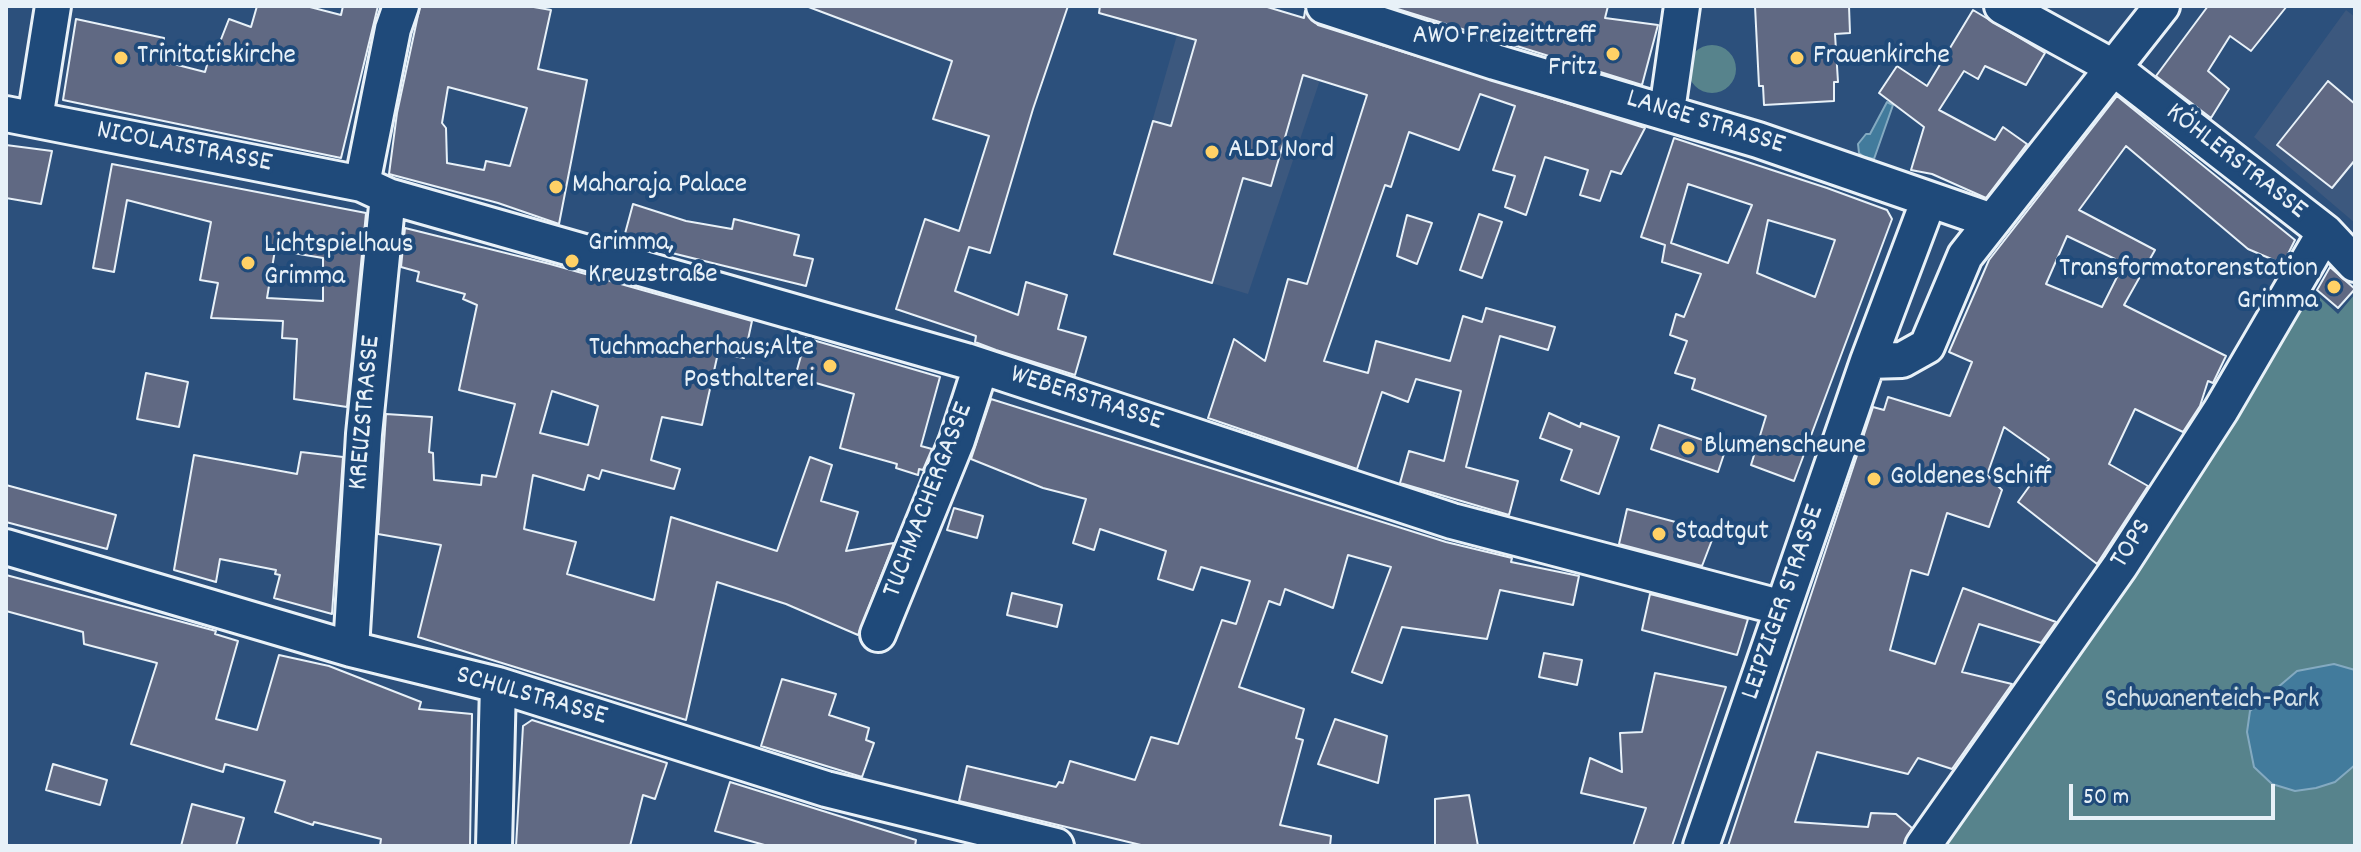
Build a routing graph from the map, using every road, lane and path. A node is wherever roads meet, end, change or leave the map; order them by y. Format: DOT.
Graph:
graph roads {
  1 [pos="53,6"];
  2 [pos="401,6"];
  3 [pos="1324,6"];
  4 [pos="1682,6"];
  5 [pos="2002,6"];
  6 [pos="2162,6"];
  7 [pos="2111,66"];
  8 [pos="1652,107"];
  9 [pos="21,116"];
  10 [pos="375,190"];
  11 [pos="1928,202"];
  12 [pos="1992,221"];
  13 [pos="2325,232"];
  14 [pos="2355,264"];
  15 [pos="1868,361"];
  16 [pos="981,366"];
  17 [pos="6,547"];
  18 [pos="1783,608"];
  19 [pos="878,634"];
  20 [pos="351,649"];
  21 [pos="498,685"];
  22 [pos="494,846"];
  23 [pos="1056,846"];
  24 [pos="1701,846"];
  25 [pos="1923,846"];
  1 -- 9 [label="street"];
  2 -- 10 [label="street, KREUZSTRASSE"];
  3 -- 8 [label="street, LANGE STRASSE"];
  4 -- 8 [label="street"];
  5 -- 7 [label="street, KÖHLERSTRASSE"];
  6 -- 7 [label="street"];
  7 -- 12 [label="street"];
  7 -- 13 [label="street, KÖHLERSTRASSE"];
  8 -- 11 [label="street, LANGE STRASSE"];
  9 -- 10 [label="street, NICOLAISTRASSE"];
  10 -- 16 [label="street, WEBERSTRASSE"];
  10 -- 20 [label="street, KREUZSTRASSE"];
  11 -- 12 [label="street, LANGE STRASSE"];
  11 -- 15 [label="street, LEIPZIGER STRASSE"];
  12 -- 15 [label="street"];
  13 -- 14 [label="street, KÖHLERSTRASSE"];
  13 -- 25 [label="street, TOPS"];
  15 -- 18 [label="street, LEIPZIGER STRASSE"];
  16 -- 18 [label="street, WEBERSTRASSE"];
  16 -- 19 [label="street, TUCHMACHERGASSE"];
  17 -- 20 [label="street, SCHULSTRASSE"];
  18 -- 24 [label="street, LEIPZIGER STRASSE"];
  20 -- 21 [label="street, SCHULSTRASSE"];
  21 -- 22 [label="street"];
  21 -- 23 [label="street, SCHULSTRASSE"];
}
